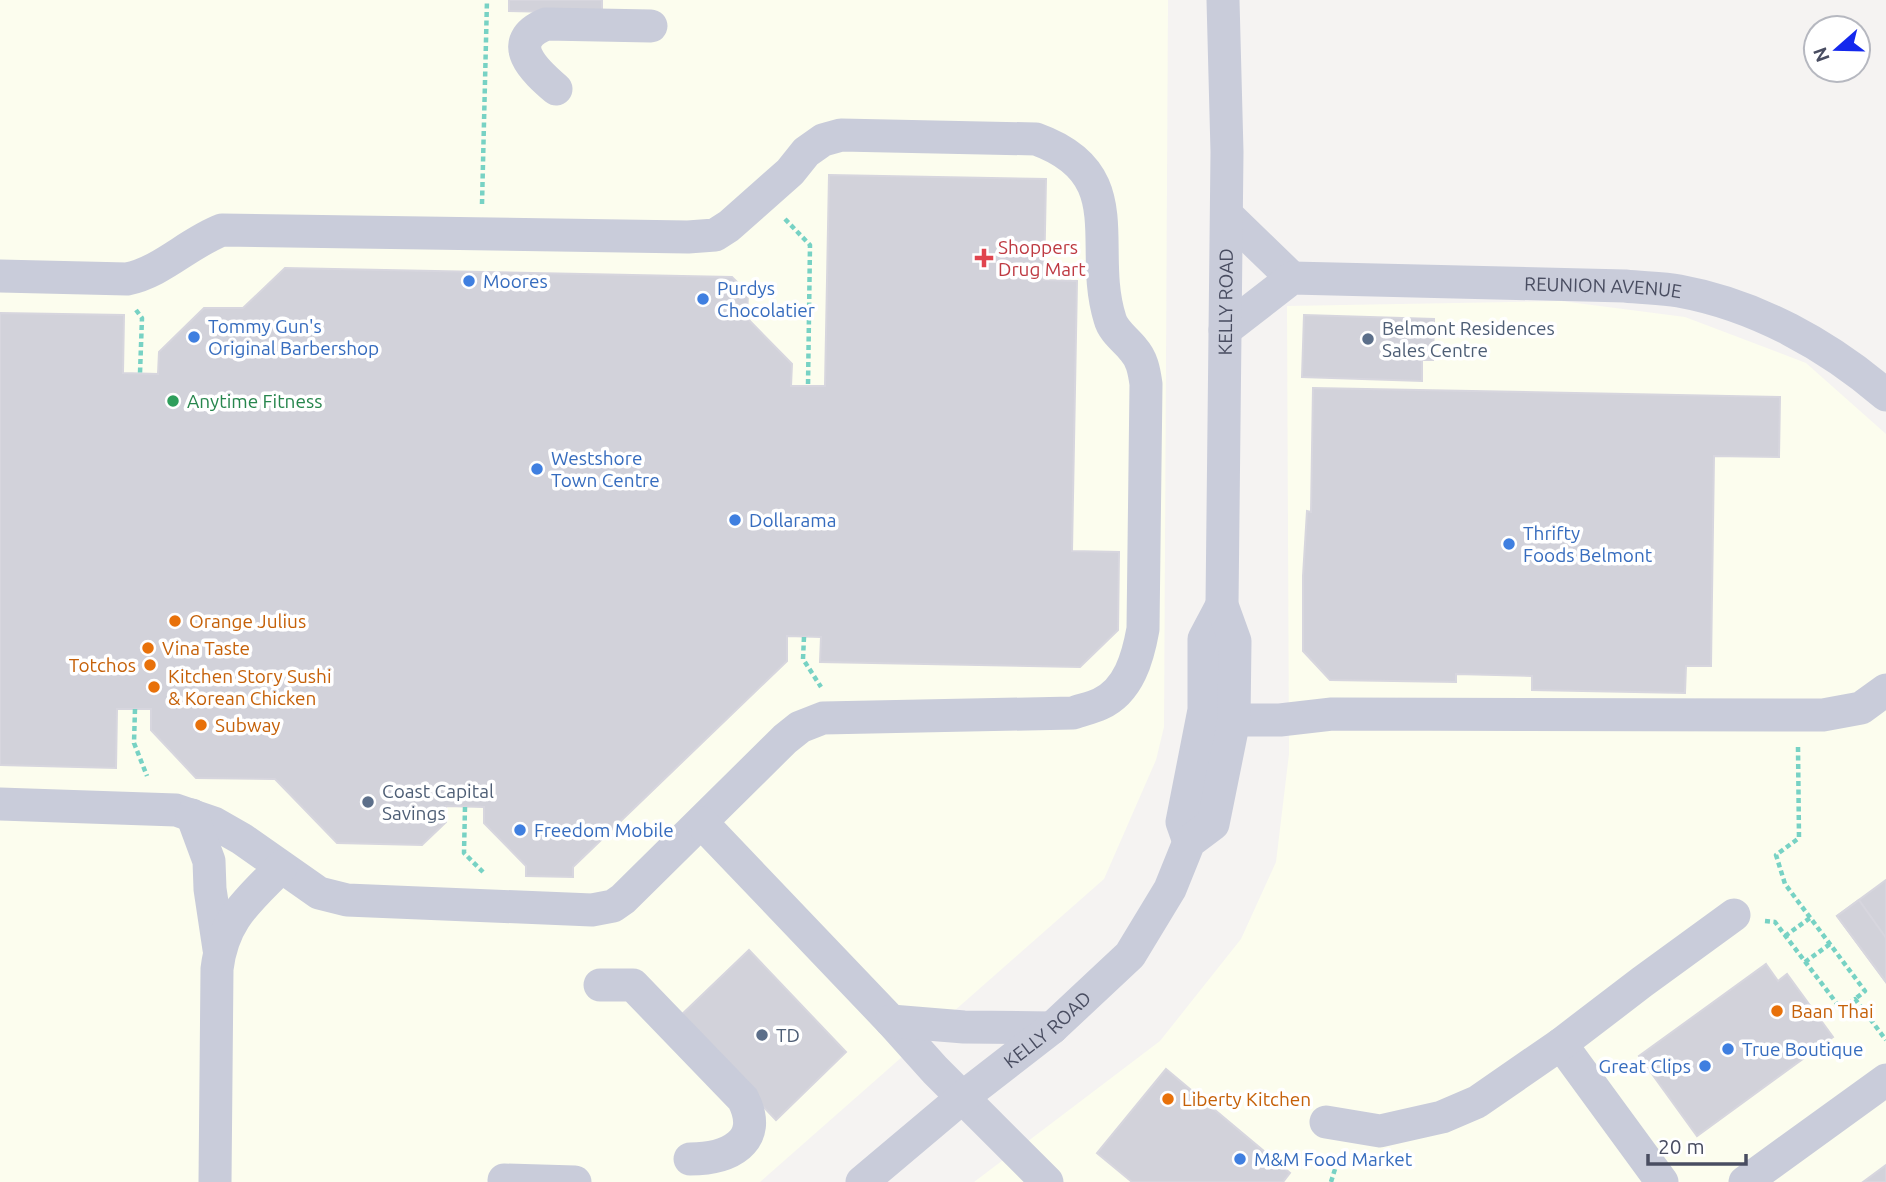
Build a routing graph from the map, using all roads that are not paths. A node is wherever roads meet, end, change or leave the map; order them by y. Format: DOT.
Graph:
graph roads {
  1 [pos="1223,0"];
  2 [pos="651,26"];
  3 [pos="556,89"];
  4 [pos="1227,215"];
  5 [pos="0,276"];
  6 [pos="1292,278"];
  7 [pos="1225,330"];
  8 [pos="1886,396"];
  9 [pos="1222,605"];
  10 [pos="1886,690"];
  11 [pos="1234,720"];
  12 [pos="0,804"];
  13 [pos="192,815"];
  14 [pos="702,823"];
  15 [pos="1189,842"];
  16 [pos="281,867"];
  17 [pos="1734,915"];
  18 [pos="219,949"];
  19 [pos="600,985"];
  20 [pos="891,1021"];
  21 [pos="1052,1028"];
  22 [pos="1561,1044"];
  23 [pos="1886,1080"];
  24 [pos="963,1097"];
  25 [pos="1326,1122"];
  26 [pos="690,1159"];
  27 [pos="504,1180"];
  28 [pos="215,1182"];
  29 [pos="575,1182"];
  30 [pos="862,1182"];
  31 [pos="1047,1182"];
  32 [pos="1662,1182"];
  33 [pos="1745,1182"];
  1 -- 4 [label="street, KELLY ROAD"];
  2 -- 3 [label="street"];
  4 -- 6 [label="street"];
  4 -- 7 [label="street, KELLY ROAD"];
  5 -- 14 [label="street"];
  6 -- 7 [label="street"];
  6 -- 8 [label="street, REUNION AVENUE"];
  7 -- 9 [label="street, KELLY ROAD"];
  9 -- 11 [label="street, KELLY ROAD"];
  9 -- 15 [label="street, KELLY ROAD"];
  10 -- 11 [label="street"];
  11 -- 15 [label="street, KELLY ROAD"];
  12 -- 13 [label="street"];
  13 -- 16 [label="street"];
  13 -- 18 [label="street"];
  14 -- 16 [label="street"];
  14 -- 20 [label="street"];
  15 -- 21 [label="street, KELLY ROAD"];
  16 -- 18 [label="street"];
  17 -- 22 [label="street"];
  18 -- 28 [label="street"];
  19 -- 26 [label="street"];
  20 -- 21 [label="street"];
  20 -- 24 [label="street"];
  21 -- 24 [label="street, KELLY ROAD"];
  22 -- 25 [label="street"];
  22 -- 32 [label="street"];
  23 -- 33 [label="street"];
  24 -- 30 [label="street, KELLY ROAD"];
  24 -- 31 [label="street"];
  27 -- 29 [label="street"];
}
